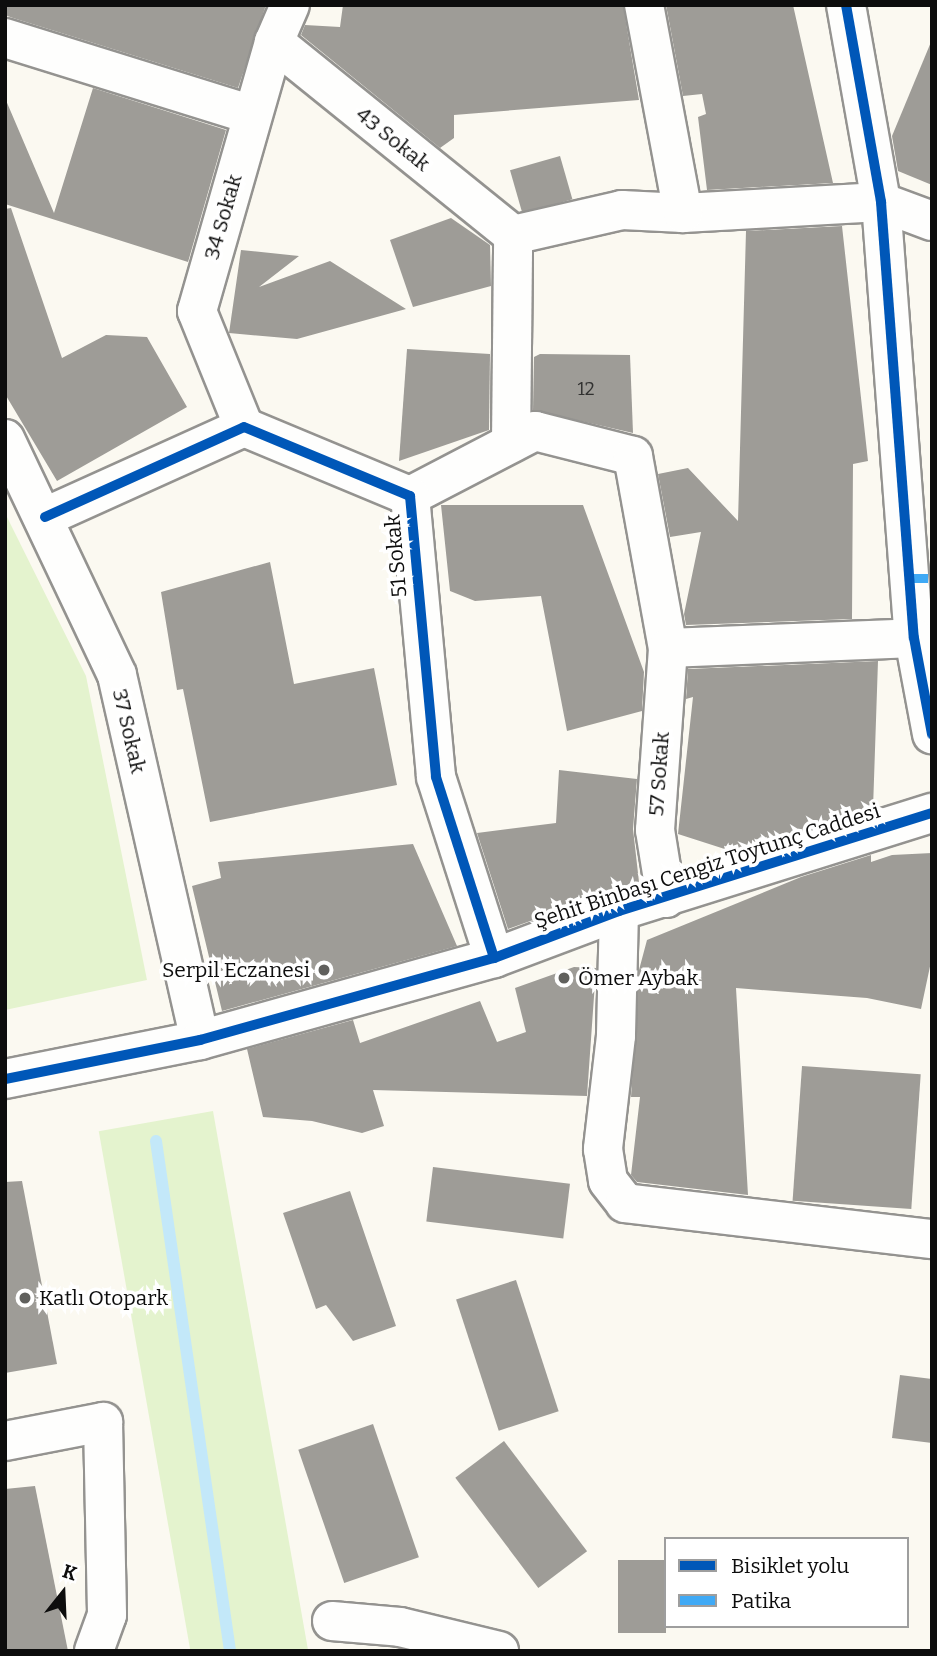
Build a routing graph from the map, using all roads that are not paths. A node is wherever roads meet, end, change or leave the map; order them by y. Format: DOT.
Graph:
graph roads {
  1 [pos="290,5"];
  2 [pos="644,5"];
  3 [pos="846,5"];
  4 [pos="5,38"];
  5 [pos="274,42"];
  6 [pos="252,115"];
  7 [pos="881,202"];
  8 [pos="683,214"];
  9 [pos="932,221"];
  10 [pos="513,235"];
  11 [pos="244,427"];
  12 [pos="5,439"];
  13 [pos="511,443"];
  14 [pos="410,496"];
  15 [pos="45,517"];
  16 [pos="914,638"];
  17 [pos="668,648"];
  18 [pos="932,734"];
  19 [pos="932,813"];
  20 [pos="666,898"];
  21 [pos="619,911"];
  22 [pos="494,958"];
  23 [pos="200,1040"];
  24 [pos="5,1079"];
  25 [pos="932,1239"];
  26 [pos="5,1441"];
  27 [pos="332,1621"];
  28 [pos="94,1651"];
  29 [pos="499,1651"];
  1 -- 5 [label="street, 34 Sokak"];
  2 -- 8 [label="street"];
  3 -- 7 [label="street"];
  4 -- 6 [label="street"];
  5 -- 6 [label="street, 34 Sokak"];
  5 -- 10 [label="street, 43 Sokak"];
  6 -- 11 [label="street, 34 Sokak"];
  7 -- 8 [label="street"];
  7 -- 9 [label="street"];
  7 -- 16 [label="street"];
  8 -- 10 [label="street"];
  10 -- 13 [label="street"];
  11 -- 14 [label="street, 51 Sokak"];
  11 -- 15 [label="street"];
  12 -- 15 [label="street, 37 Sokak"];
  13 -- 14 [label="street"];
  13 -- 17 [label="street, 57 Sokak"];
  14 -- 22 [label="street, 51 Sokak"];
  15 -- 23 [label="street, 37 Sokak"];
  16 -- 17 [label="street"];
  16 -- 18 [label="street"];
  17 -- 20 [label="street, 57 Sokak"];
  19 -- 20 [label="street, Şehit Binbaşı Cengiz Toytunç Caddesi"];
  20 -- 21 [label="street, Şehit Binbaşı Cengiz Toytunç Caddesi"];
  21 -- 22 [label="street, Şehit Binbaşı Cengiz Toytunç Caddesi"];
  21 -- 25 [label="street"];
  22 -- 23 [label="street, Şehit Binbaşı Cengiz Toytunç Caddesi"];
  23 -- 24 [label="street, Şehit Binbaşı Cengiz Toytunç Caddesi"];
  26 -- 28 [label="street"];
  27 -- 29 [label="street"];
}
